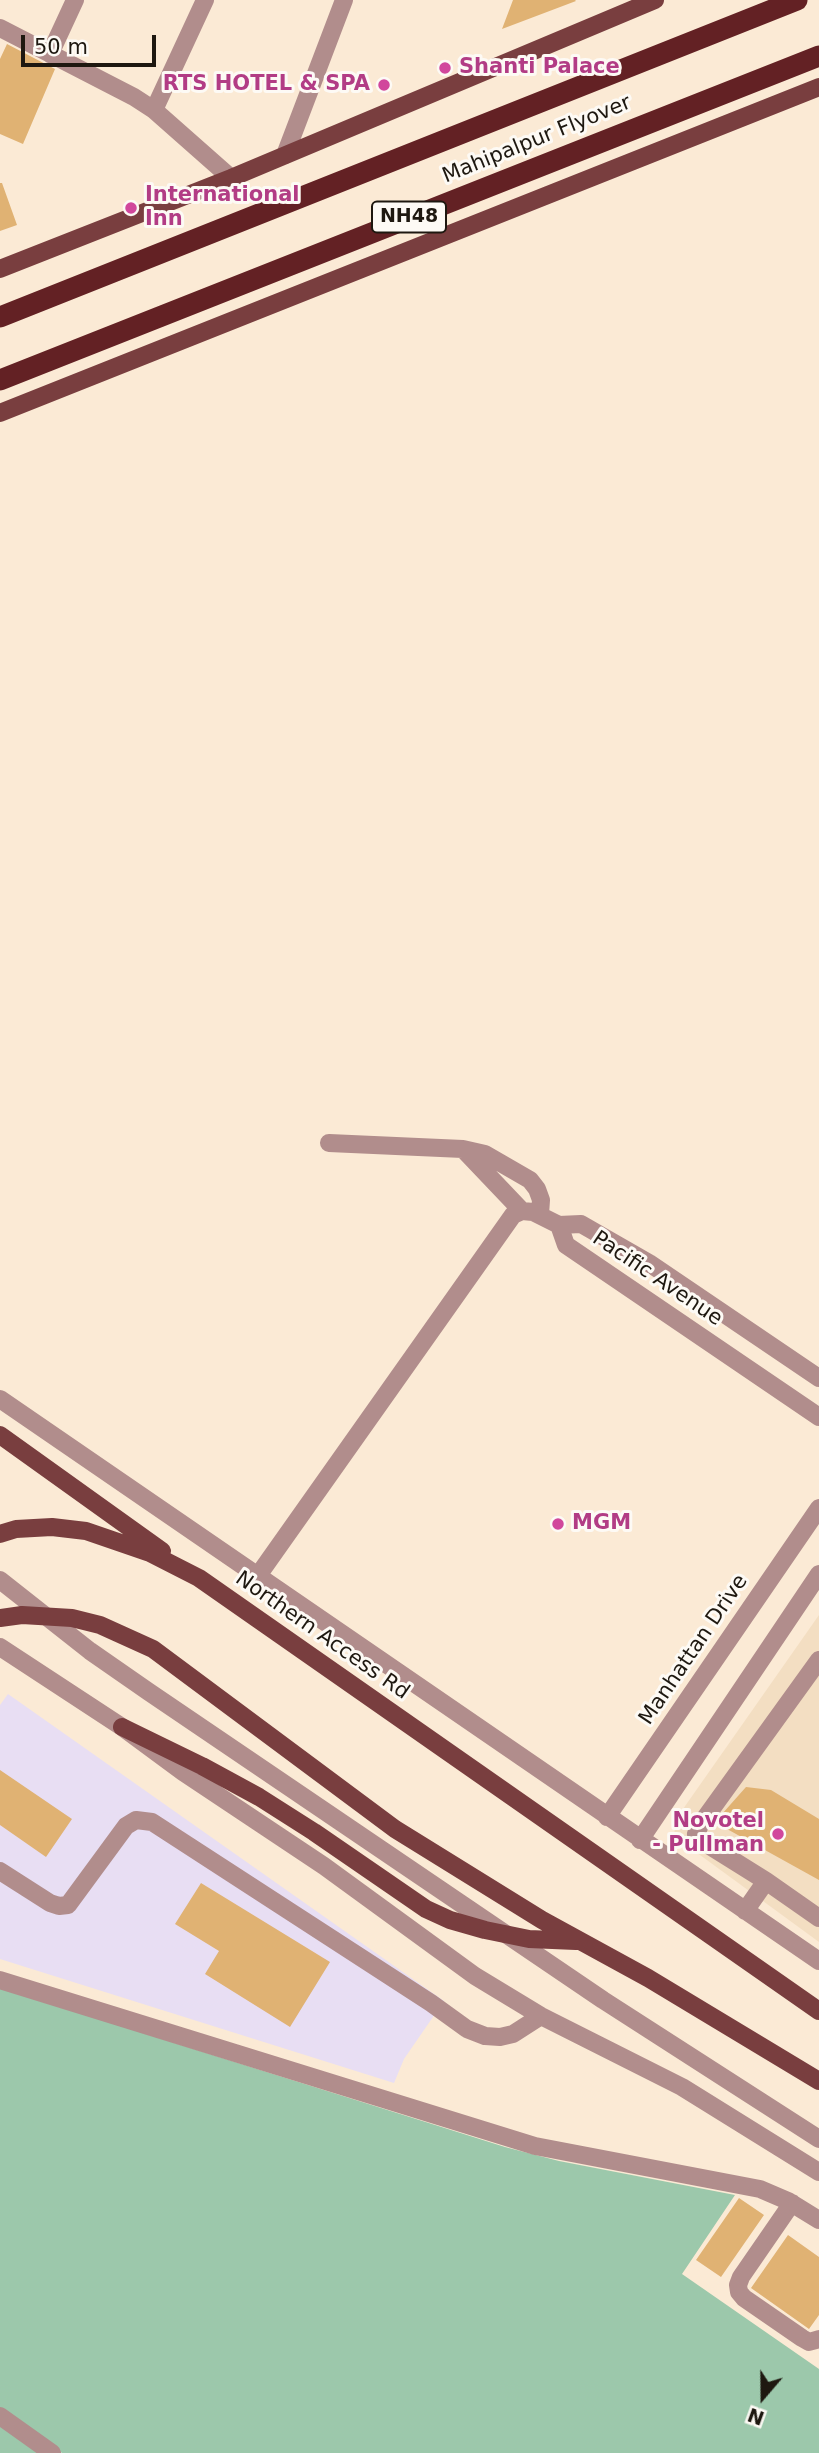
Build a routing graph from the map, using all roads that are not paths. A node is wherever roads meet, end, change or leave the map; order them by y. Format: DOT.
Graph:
graph roads {
  1 [pos="75,0"];
  2 [pos="205,0"];
  3 [pos="344,0"];
  4 [pos="655,0"];
  5 [pos="797,0"];
  6 [pos="0,28"];
  7 [pos="50,54"];
  8 [pos="819,56"];
  9 [pos="819,87"];
  10 [pos="153,110"];
  11 [pos="285,155"];
  12 [pos="231,178"];
  13 [pos="0,269"];
  14 [pos="0,317"];
  15 [pos="0,380"];
  16 [pos="0,413"];
  17 [pos="329,1143"];
  18 [pos="463,1149"];
  19 [pos="531,1213"];
  20 [pos="559,1225"];
  21 [pos="819,1378"];
  22 [pos="0,1399"];
  23 [pos="819,1417"];
  24 [pos="0,1435"];
  25 [pos="819,1508"];
  26 [pos="0,1534"];
  27 [pos="257,1577"];
  28 [pos="199,1578"];
  29 [pos="0,1580"];
  30 [pos="817,1582"];
  31 [pos="0,1618"];
  32 [pos="2,1649"];
  33 [pos="819,1660"];
  34 [pos="122,1727"];
  35 [pos="607,1817"];
  36 [pos="640,1840"];
  37 [pos="0,1871"];
  38 [pos="766,1881"];
  39 [pos="745,1911"];
  40 [pos="819,1918"];
  41 [pos="580,1941"];
  42 [pos="819,1961"];
  43 [pos="0,1980"];
  44 [pos="788,1989"];
  45 [pos="819,1999"];
  46 [pos="819,2011"];
  47 [pos="541,2016"];
  48 [pos="819,2081"];
  49 [pos="819,2140"];
  50 [pos="819,2172"];
  51 [pos="792,2203"];
  52 [pos="819,2220"];
  53 [pos="819,2339"];
  54 [pos="0,2416"];
  55 [pos="52,2453"];
  1 -- 7 [label="street"];
  2 -- 10 [label="street"];
  3 -- 11 [label="street"];
  4 -- 11 [label="main road"];
  5 -- 14 [label="highway, Mahipalpur Flyover / NH48"];
  6 -- 7 [label="street"];
  7 -- 10 [label="street"];
  8 -- 15 [label="highway, Mahipalpur Flyover / NH48"];
  9 -- 16 [label="main road"];
  10 -- 12 [label="street"];
  11 -- 12 [label="main road"];
  12 -- 13 [label="main road"];
  17 -- 18 [label="street"];
  18 -- 19 [label="street"];
  18 -- 19 [label="street"];
  19 -- 20 [label="street"];
  19 -- 27 [label="street"];
  20 -- 21 [label="street, Pacific Avenue"];
  20 -- 23 [label="street, Pacific Avenue"];
  22 -- 27 [label="street"];
  24 -- 28 [label="main road"];
  25 -- 35 [label="street, Manhattan Drive"];
  26 -- 28 [label="main road, Northern Access Rd"];
  27 -- 35 [label="street"];
  28 -- 44 [label="main road, Northern Access Rd"];
  29 -- 49 [label="street"];
  30 -- 36 [label="street"];
  31 -- 41 [label="main road"];
  32 -- 34 [label="street"];
  33 -- 38 [label="street"];
  34 -- 41 [label="main road"];
  34 -- 47 [label="street"];
  35 -- 36 [label="street"];
  36 -- 39 [label="street"];
  37 -- 47 [label="street"];
  38 -- 39 [label="street"];
  38 -- 40 [label="street"];
  39 -- 42 [label="street"];
  41 -- 48 [label="main road"];
  43 -- 51 [label="street"];
  44 -- 45 [label="street"];
  44 -- 46 [label="main road, Northern Access Rd"];
  47 -- 50 [label="street"];
  51 -- 52 [label="street"];
  51 -- 53 [label="street"];
  54 -- 55 [label="street"];
}
